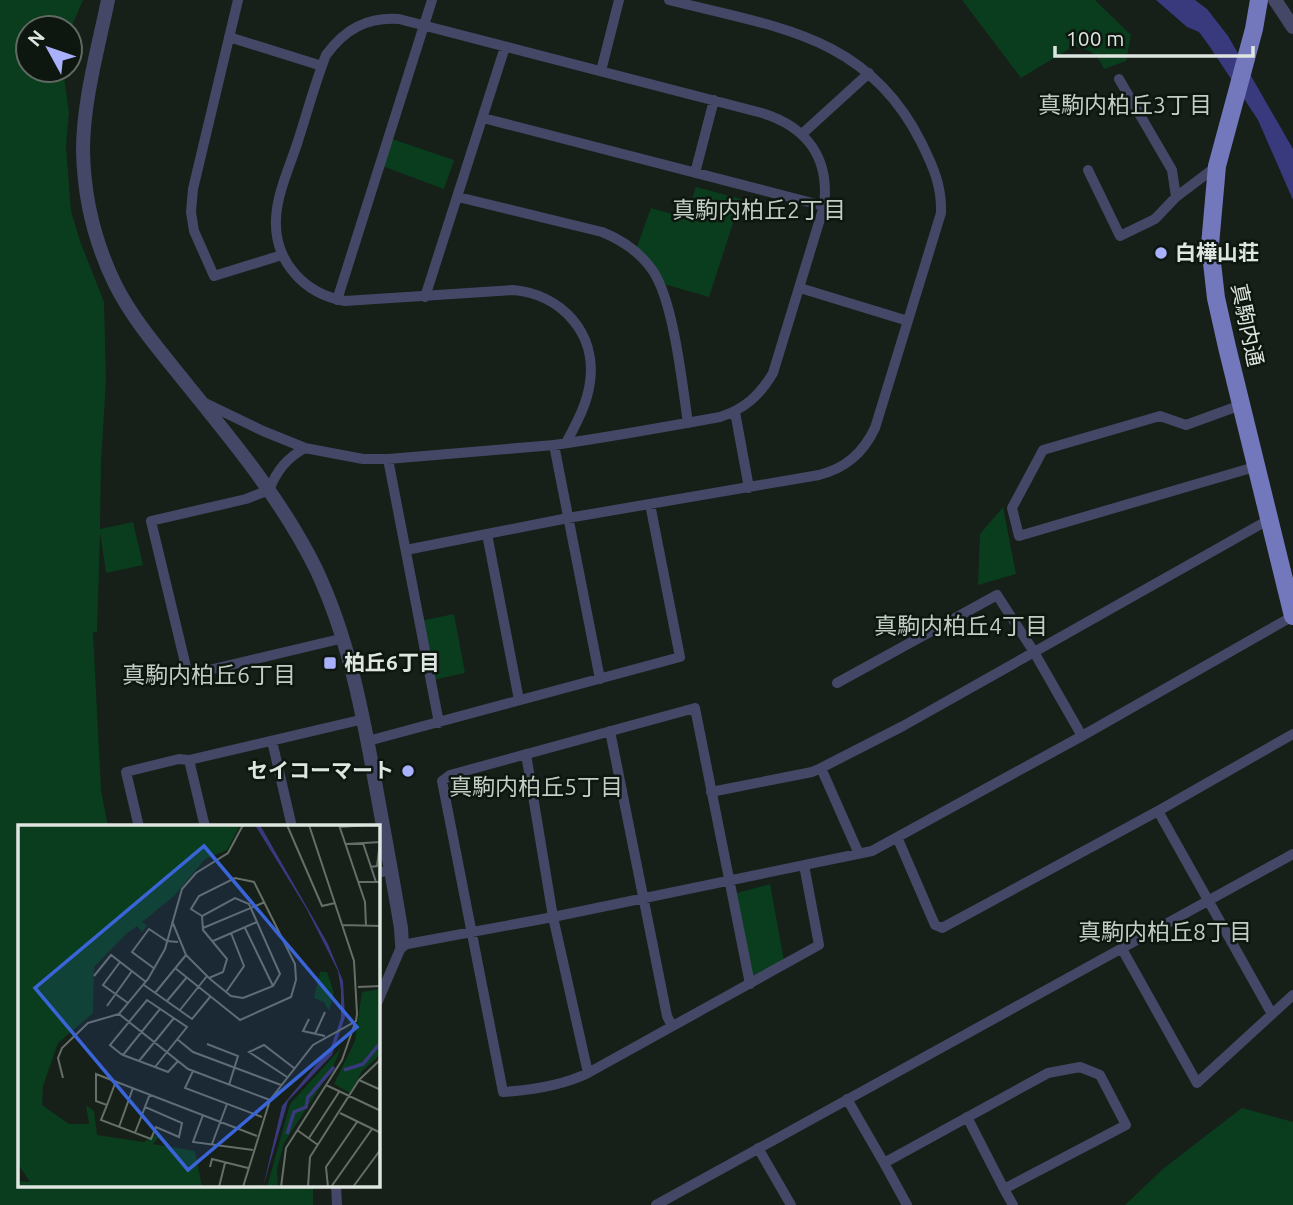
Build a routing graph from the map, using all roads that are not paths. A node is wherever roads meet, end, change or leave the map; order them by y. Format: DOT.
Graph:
graph roads {
  1 [pos="108,0"];
  2 [pos="238,0"];
  3 [pos="432,0"];
  4 [pos="619,0"];
  5 [pos="669,0"];
  6 [pos="1259,0"];
  7 [pos="1275,0"];
  8 [pos="425,26"];
  9 [pos="1293,27"];
  10 [pos="229,37"];
  11 [pos="505,47"];
  12 [pos="322,66"];
  13 [pos="600,71"];
  14 [pos="869,73"];
  15 [pos="1119,79"];
  16 [pos="714,100"];
  17 [pos="483,118"];
  18 [pos="802,134"];
  19 [pos="1217,166"];
  20 [pos="1088,170"];
  21 [pos="695,173"];
  22 [pos="458,197"];
  23 [pos="1176,197"];
  24 [pos="824,206"];
  25 [pos="282,255"];
  26 [pos="800,288"];
  27 [pos="425,297"];
  28 [pos="337,300"];
  29 [pos="908,321"];
  30 [pos="201,401"];
  31 [pos="1241,405"];
  32 [pos="735,412"];
  33 [pos="688,423"];
  34 [pos="560,444"];
  35 [pos="305,447"];
  36 [pos="388,459"];
  37 [pos="1258,466"];
  38 [pos="749,488"];
  39 [pos="270,490"];
  40 [pos="650,504"];
  41 [pos="568,519"];
  42 [pos="1270,519"];
  43 [pos="487,534"];
  44 [pos="406,550"];
  45 [pos="1293,616"];
  46 [pos="344,638"];
  47 [pos="1034,652"];
  48 [pos="600,679"];
  49 [pos="836,683"];
  50 [pos="519,700"];
  51 [pos="364,719"];
  52 [pos="439,723"];
  53 [pos="610,731"];
  54 [pos="1293,734"];
  55 [pos="1082,736"];
  56 [pos="272,741"];
  57 [pos="368,741"];
  58 [pos="526,754"];
  59 [pos="189,760"];
  60 [pos="821,768"];
  61 [pos="711,792"];
  62 [pos="1158,811"];
  63 [pos="139,825"];
  64 [pos="205,825"];
  65 [pos="292,825"];
  66 [pos="378,825"];
  67 [pos="897,837"];
  68 [pos="380,839"];
  69 [pos="859,854"];
  70 [pos="1293,854"];
  71 [pos="804,865"];
  72 [pos="384,872"];
  73 [pos="729,880"];
  74 [pos="643,897"];
  75 [pos="1207,900"];
  76 [pos="553,917"];
  77 [pos="471,931"];
  78 [pos="402,945"];
  79 [pos="1122,949"];
  80 [pos="750,984"];
  81 [pos="1293,995"];
  82 [pos="380,996"];
  83 [pos="1272,1014"];
  84 [pos="672,1026"];
  85 [pos="589,1073"];
  86 [pos="847,1099"];
  87 [pos="967,1117"];
  88 [pos="758,1148"];
  89 [pos="884,1163"];
  90 [pos="1004,1189"];
  91 [pos="678,1200"];
  92 [pos="656,1205"];
  93 [pos="792,1205"];
  94 [pos="907,1205"];
  95 [pos="1013,1205"];
  1 -- 30 [label="street"];
  2 -- 10 [label="street"];
  3 -- 8 [label="street"];
  4 -- 13 [label="street"];
  5 -- 14 [label="street"];
  6 -- 19 [label="highway, 真駒内通"];
  7 -- 9 [label="street"];
  8 -- 11 [label="street"];
  8 -- 12 [label="street"];
  8 -- 28 [label="street"];
  10 -- 12 [label="street"];
  10 -- 25 [label="street"];
  11 -- 13 [label="street"];
  11 -- 17 [label="street"];
  12 -- 25 [label="street"];
  13 -- 16 [label="street"];
  14 -- 18 [label="street"];
  14 -- 29 [label="street"];
  15 -- 23 [label="street"];
  16 -- 18 [label="street"];
  16 -- 21 [label="street"];
  17 -- 21 [label="street"];
  17 -- 22 [label="street"];
  18 -- 24 [label="street"];
  19 -- 23 [label="street"];
  19 -- 31 [label="highway, 真駒内通"];
  20 -- 23 [label="street"];
  21 -- 24 [label="street"];
  22 -- 27 [label="street"];
  22 -- 33 [label="street"];
  24 -- 26 [label="street"];
  25 -- 28 [label="street"];
  26 -- 29 [label="street"];
  26 -- 32 [label="street"];
  27 -- 28 [label="street"];
  27 -- 34 [label="street"];
  29 -- 38 [label="street"];
  30 -- 35 [label="street"];
  30 -- 39 [label="street"];
  31 -- 37 [label="highway, 真駒内通"];
  31 -- 37 [label="street"];
  32 -- 33 [label="street"];
  32 -- 38 [label="street"];
  33 -- 34 [label="street"];
  34 -- 36 [label="street"];
  34 -- 41 [label="street"];
  35 -- 36 [label="street"];
  35 -- 39 [label="street"];
  36 -- 44 [label="street"];
  37 -- 42 [label="highway, 真駒内通"];
  38 -- 40 [label="street"];
  39 -- 46 [label="street"];
  39 -- 46 [label="street"];
  40 -- 41 [label="street"];
  40 -- 48 [label="street"];
  41 -- 43 [label="street"];
  41 -- 48 [label="street"];
  42 -- 45 [label="highway, 真駒内通"];
  42 -- 47 [label="street"];
  43 -- 44 [label="street"];
  43 -- 50 [label="street"];
  44 -- 52 [label="street"];
  45 -- 55 [label="street"];
  46 -- 51 [label="street"];
  47 -- 49 [label="street"];
  47 -- 55 [label="street"];
  47 -- 60 [label="street"];
  48 -- 50 [label="street"];
  50 -- 52 [label="street"];
  51 -- 56 [label="street"];
  51 -- 57 [label="street"];
  52 -- 57 [label="street"];
  53 -- 58 [label="street"];
  53 -- 61 [label="street"];
  53 -- 74 [label="street"];
  54 -- 62 [label="street"];
  55 -- 67 [label="street"];
  56 -- 59 [label="street"];
  56 -- 65 [label="street"];
  57 -- 66 [label="street"];
  58 -- 76 [label="street"];
  58 -- 77 [label="street"];
  59 -- 63 [label="street"];
  59 -- 64 [label="street"];
  60 -- 61 [label="street"];
  60 -- 69 [label="street"];
  61 -- 73 [label="street"];
  62 -- 67 [label="street"];
  62 -- 75 [label="street"];
  67 -- 69 [label="street"];
  68 -- 72 [label="street"];
  69 -- 71 [label="street"];
  70 -- 75 [label="street"];
  71 -- 73 [label="street"];
  71 -- 80 [label="street"];
  72 -- 78 [label="street"];
  73 -- 74 [label="street"];
  73 -- 80 [label="street"];
  74 -- 76 [label="street"];
  74 -- 84 [label="street"];
  75 -- 79 [label="street"];
  75 -- 83 [label="street"];
  76 -- 77 [label="street"];
  76 -- 85 [label="street"];
  77 -- 78 [label="street"];
  77 -- 85 [label="street"];
  78 -- 82 [label="street"];
  79 -- 83 [label="street"];
  79 -- 86 [label="street"];
  80 -- 84 [label="street"];
  81 -- 83 [label="street"];
  84 -- 85 [label="street"];
  86 -- 88 [label="street"];
  86 -- 89 [label="street"];
  87 -- 89 [label="street"];
  87 -- 90 [label="street"];
  87 -- 90 [label="street"];
  88 -- 91 [label="street"];
  88 -- 93 [label="street"];
  89 -- 94 [label="street"];
  90 -- 95 [label="street"];
  91 -- 92 [label="street"];
}
